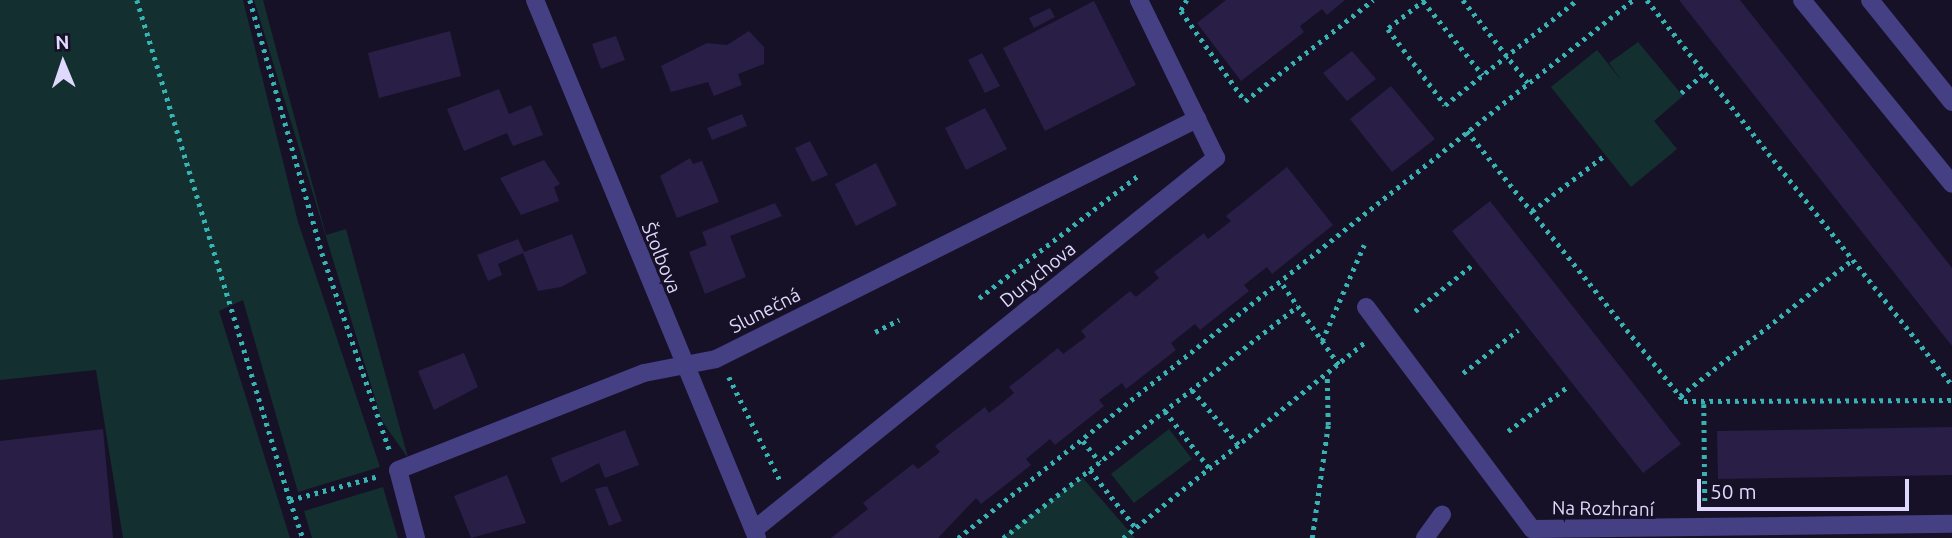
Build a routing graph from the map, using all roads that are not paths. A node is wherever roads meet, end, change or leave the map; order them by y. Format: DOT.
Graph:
graph roads {
  1 [pos="535,0"];
  2 [pos="1802,0"];
  3 [pos="1870,0"];
  4 [pos="1141,1"];
  5 [pos="1952,102"];
  6 [pos="1197,119"];
  7 [pos="1952,184"];
  8 [pos="1366,306"];
  9 [pos="681,366"];
  10 [pos="1442,515"];
  11 [pos="1952,524"];
  12 [pos="756,533"];
  13 [pos="1676,534"];
  14 [pos="416,538"];
  15 [pos="1425,538"];
  1 -- 9 [label="street, Štolbova"];
  2 -- 7 [label="street"];
  3 -- 5 [label="street"];
  4 -- 6 [label="street, Durychova"];
  6 -- 9 [label="street, Slunečná"];
  6 -- 12 [label="street, Durychova"];
  8 -- 13 [label="street, Na Rozhraní"];
  9 -- 12 [label="street, Štolbova"];
  9 -- 14 [label="street, Slunečná"];
  10 -- 15 [label="street"];
  11 -- 13 [label="street, Na Rozhraní"];
}
